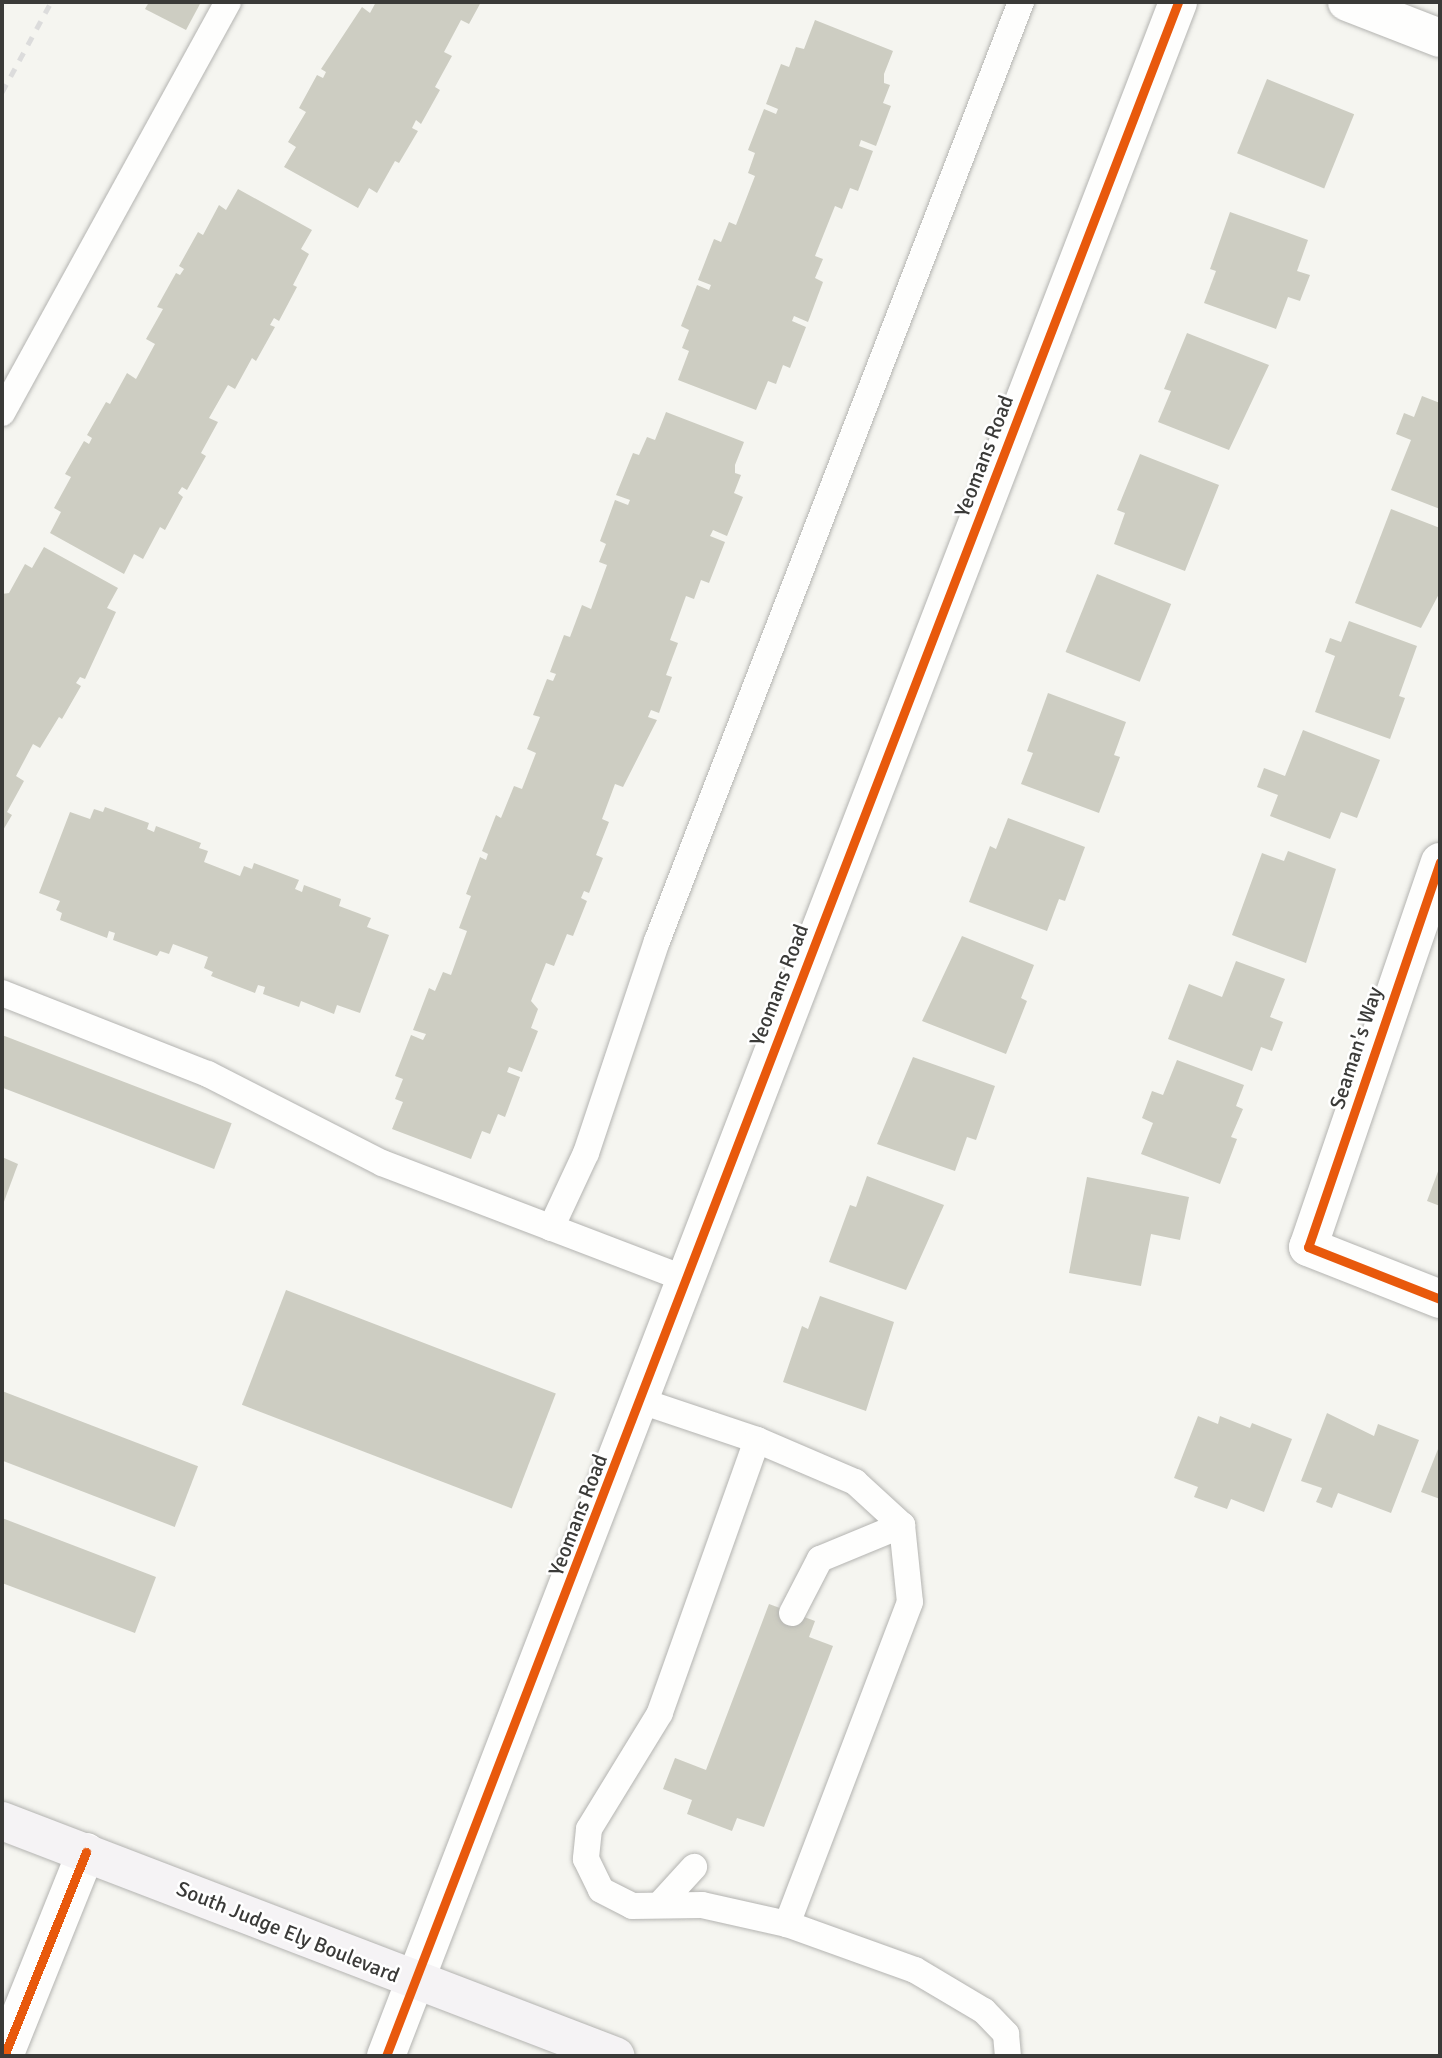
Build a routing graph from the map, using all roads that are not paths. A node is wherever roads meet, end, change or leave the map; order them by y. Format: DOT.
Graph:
graph roads {
  1 [pos="228,2"];
  2 [pos="1021,2"];
  3 [pos="1178,2"];
  4 [pos="1347,2"];
  5 [pos="1440,38"];
  6 [pos="2,413"];
  7 [pos="1440,862"];
  8 [pos="2,993"];
  9 [pos="551,1228"];
  10 [pos="685,1279"];
  11 [pos="1440,1299"];
  12 [pos="641,1401"];
  13 [pos="757,1440"];
  14 [pos="902,1525"];
  15 [pos="792,1613"];
  16 [pos="2,1821"];
  17 [pos="86,1852"];
  18 [pos="694,1867"];
  19 [pos="661,1903"];
  20 [pos="787,1924"];
  21 [pos="414,1982"];
  22 [pos="4,2056"];
  23 [pos="386,2056"];
  24 [pos="615,2056"];
  25 [pos="1008,2056"];
  1 -- 6 [label="lane"];
  2 -- 9 [label="lane"];
  3 -- 10 [label="street, Yeomans Road"];
  4 -- 5 [label="street"];
  7 -- 11 [label="street, Seaman's Way"];
  8 -- 9 [label="lane"];
  9 -- 10 [label="lane"];
  10 -- 12 [label="street, Yeomans Road"];
  12 -- 13 [label="lane"];
  12 -- 21 [label="street, Yeomans Road"];
  13 -- 14 [label="lane"];
  13 -- 19 [label="lane"];
  14 -- 15 [label="lane"];
  14 -- 20 [label="lane"];
  16 -- 17 [label="main road, South Judge Ely Boulevard"];
  17 -- 21 [label="main road, South Judge Ely Boulevard"];
  17 -- 22 [label="street"];
  18 -- 19 [label="lane"];
  19 -- 20 [label="lane"];
  20 -- 25 [label="lane"];
  21 -- 23 [label="street, Yeomans Road"];
  21 -- 24 [label="main road, South Judge Ely Boulevard"];
}
